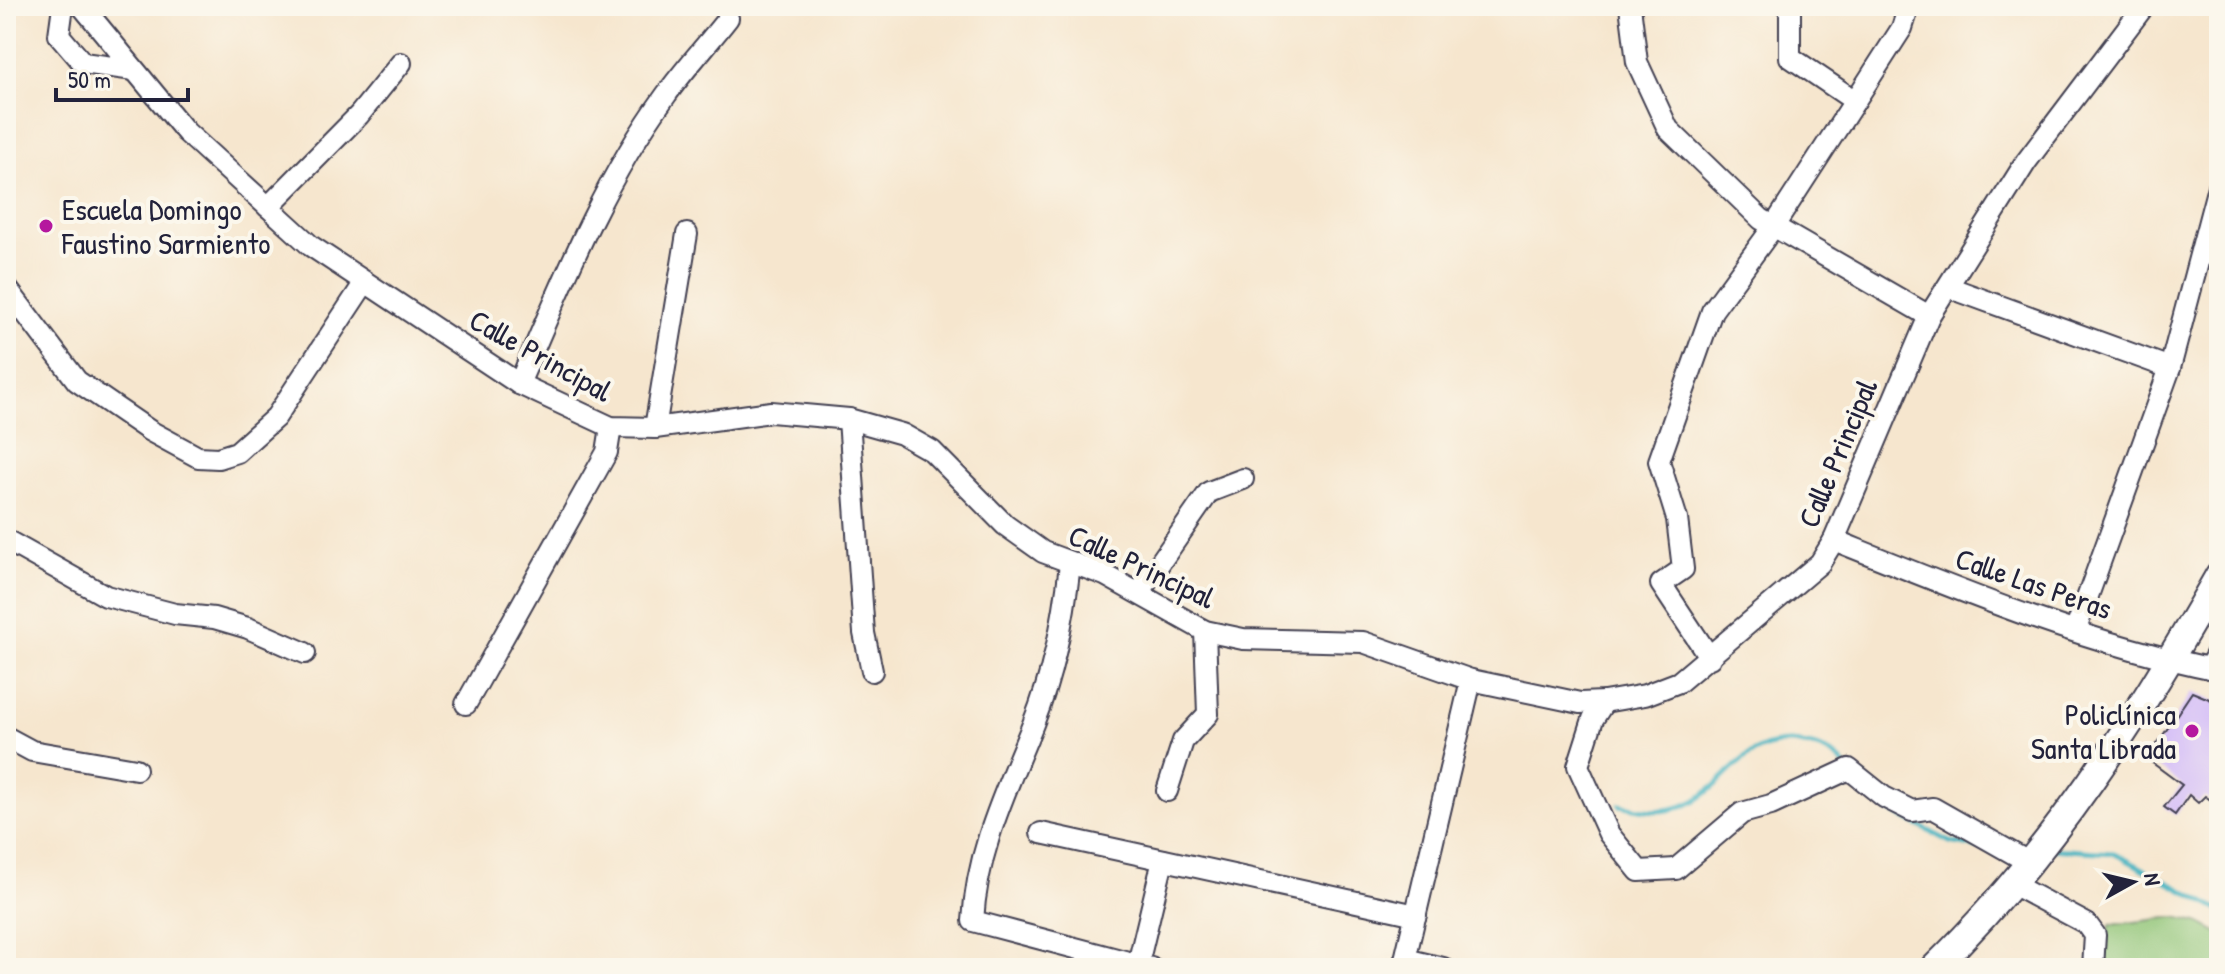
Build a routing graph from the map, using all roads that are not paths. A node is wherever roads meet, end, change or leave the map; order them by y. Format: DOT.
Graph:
graph roads {
  1 [pos="63,6"];
  2 [pos="82,6"];
  3 [pos="1630,6"];
  4 [pos="1790,6"];
  5 [pos="1909,6"];
  6 [pos="2144,6"];
  7 [pos="728,18"];
  8 [pos="401,63"];
  9 [pos="134,70"];
  10 [pos="1855,101"];
  11 [pos="2219,183"];
  12 [pos="268,207"];
  13 [pos="1774,226"];
  14 [pos="687,234"];
  15 [pos="365,282"];
  16 [pos="6,287"];
  17 [pos="1948,287"];
  18 [pos="1929,316"];
  19 [pos="2170,368"];
  20 [pos="519,384"];
  21 [pos="849,419"];
  22 [pos="611,427"];
  23 [pos="655,428"];
  24 [pos="1243,479"];
  25 [pos="6,540"];
  26 [pos="1834,540"];
  27 [pos="1070,564"];
  28 [pos="2219,575"];
  29 [pos="1139,593"];
  30 [pos="2076,629"];
  31 [pos="1205,631"];
  32 [pos="2219,649"];
  33 [pos="305,653"];
  34 [pos="1710,658"];
  35 [pos="2171,659"];
  36 [pos="2214,669"];
  37 [pos="872,671"];
  38 [pos="1471,680"];
  39 [pos="1604,702"];
  40 [pos="466,704"];
  41 [pos="6,737"];
  42 [pos="136,769"];
  43 [pos="1167,791"];
  44 [pos="1041,833"];
  45 [pos="1163,860"];
  46 [pos="2027,860"];
  47 [pos="2012,884"];
  48 [pos="1416,915"];
  49 [pos="1404,964"];
  50 [pos="1145,966"];
  51 [pos="1443,968"];
  52 [pos="1934,968"];
  53 [pos="2093,968"];
  1 -- 9 [label="street"];
  2 -- 9 [label="street, Calle Principal"];
  3 -- 13 [label="street"];
  4 -- 10 [label="street"];
  5 -- 10 [label="street"];
  6 -- 17 [label="street, Calle Principal"];
  7 -- 20 [label="street"];
  8 -- 12 [label="street"];
  9 -- 12 [label="street, Calle Principal"];
  10 -- 13 [label="street"];
  11 -- 19 [label="street"];
  12 -- 15 [label="street, Calle Principal"];
  13 -- 18 [label="street"];
  13 -- 34 [label="street"];
  14 -- 23 [label="street"];
  15 -- 16 [label="street"];
  15 -- 20 [label="street, Calle Principal"];
  17 -- 18 [label="street, Calle Principal"];
  17 -- 19 [label="street"];
  18 -- 26 [label="street, Calle Principal"];
  19 -- 30 [label="street"];
  20 -- 22 [label="street, Calle Principal"];
  21 -- 23 [label="street, Calle Principal"];
  21 -- 27 [label="street, Calle Principal"];
  21 -- 37 [label="street"];
  22 -- 23 [label="street, Calle Principal"];
  22 -- 40 [label="street"];
  24 -- 29 [label="street"];
  25 -- 33 [label="street"];
  26 -- 30 [label="street, Calle Las Peras"];
  26 -- 34 [label="street, Calle Principal"];
  27 -- 29 [label="street, Calle Principal"];
  27 -- 50 [label="street"];
  28 -- 35 [label="main road"];
  29 -- 31 [label="street, Calle Principal"];
  30 -- 35 [label="street, Calle Las Peras"];
  31 -- 38 [label="street, Calle Principal"];
  31 -- 43 [label="street"];
  32 -- 36 [label="street"];
  34 -- 39 [label="street, Calle Principal"];
  35 -- 36 [label="street, Calle Las Peras"];
  35 -- 46 [label="main road"];
  38 -- 39 [label="street, Calle Principal"];
  38 -- 48 [label="street"];
  39 -- 46 [label="street"];
  41 -- 42 [label="street"];
  44 -- 45 [label="street"];
  45 -- 48 [label="street"];
  45 -- 50 [label="street"];
  46 -- 47 [label="main road"];
  47 -- 52 [label="main road"];
  47 -- 53 [label="street"];
  48 -- 49 [label="street"];
  49 -- 51 [label="street"];
}
